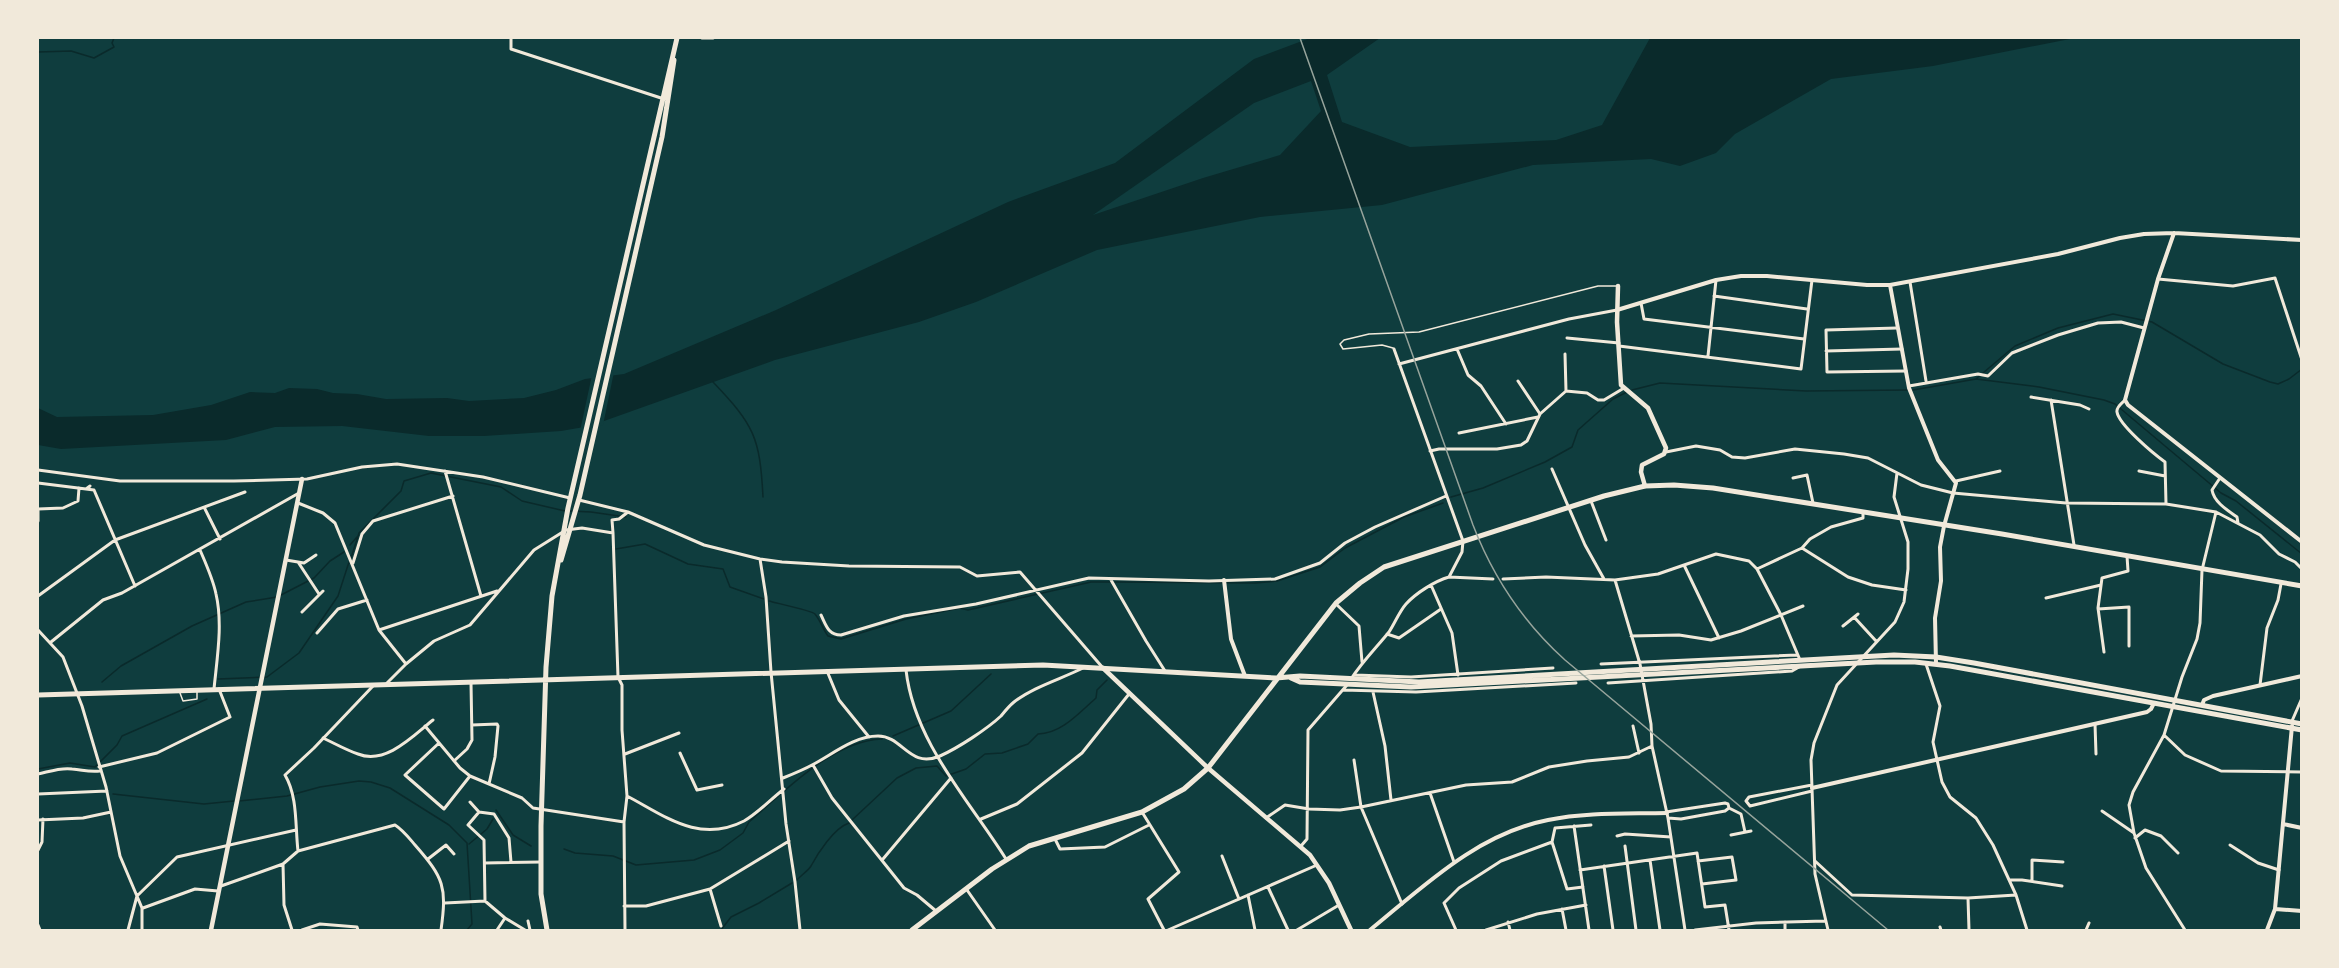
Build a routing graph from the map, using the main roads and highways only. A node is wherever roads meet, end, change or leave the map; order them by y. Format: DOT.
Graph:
graph roads {
  1 [pos="677,38"];
  2 [pos="1618,286"];
  3 [pos="302,479"];
  4 [pos="1645,486"];
  5 [pos="564,541"];
  6 [pos="2301,586"];
  7 [pos="1799,660"];
  8 [pos="1936,660"];
  9 [pos="1102,668"];
  10 [pos="1276,678"];
  11 [pos="546,679"];
  12 [pos="260,688"];
  13 [pos="38,695"];
  14 [pos="2174,704"];
  15 [pos="2301,724"];
  16 [pos="2292,726"];
  17 [pos="2301,730"];
  18 [pos="1208,768"];
  19 [pos="211,930"];
  20 [pos="547,930"];
  21 [pos="912,930"];
  22 [pos="1351,930"];
  1 -- 5 [label="main road"];
  1 -- 5 [label="main road"];
  2 -- 4 [label="main road"];
  3 -- 12 [label="main road"];
  4 -- 6 [label="main road"];
  4 -- 10 [label="main road"];
  5 -- 11 [label="main road"];
  7 -- 8 [label="main road"];
  7 -- 8 [label="main road"];
  7 -- 10 [label="main road"];
  8 -- 14 [label="main road"];
  8 -- 14 [label="main road"];
  9 -- 10 [label="main road"];
  9 -- 11 [label="main road"];
  9 -- 18 [label="main road"];
  10 -- 18 [label="main road"];
  11 -- 12 [label="main road"];
  11 -- 20 [label="main road"];
  12 -- 13 [label="main road"];
  12 -- 19 [label="main road"];
  14 -- 16 [label="main road"];
  14 -- 16 [label="main road"];
  15 -- 16 [label="main road"];
  16 -- 17 [label="main road"];
  18 -- 21 [label="main road"];
  18 -- 22 [label="main road"];
}
